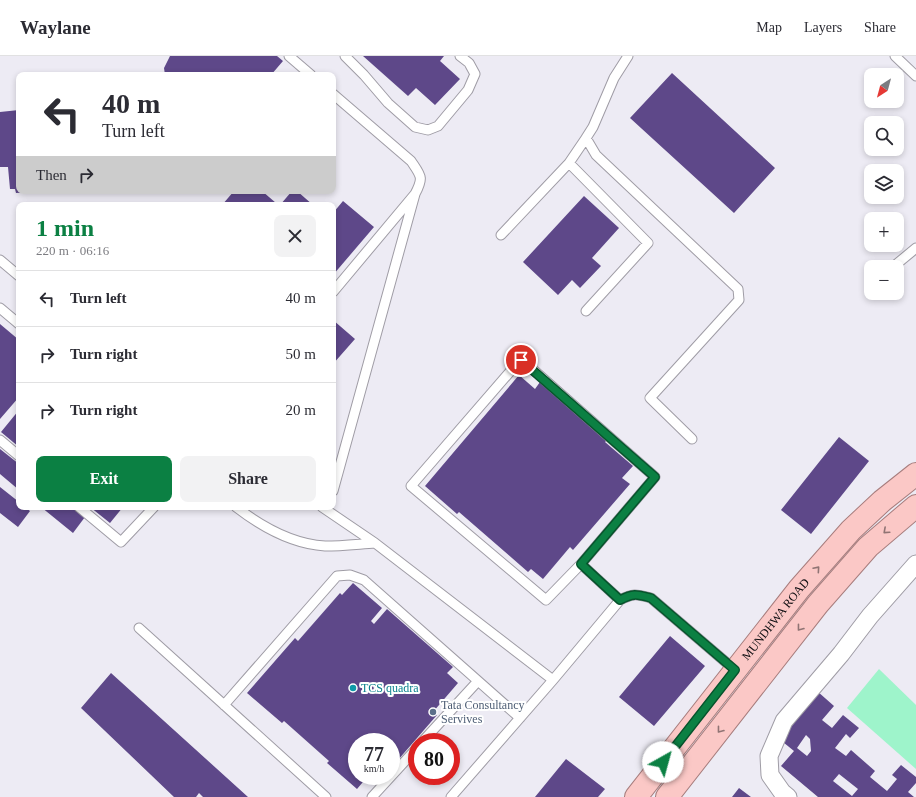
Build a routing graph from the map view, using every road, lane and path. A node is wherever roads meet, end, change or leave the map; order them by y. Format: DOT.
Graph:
graph roads {
  1 [pos="289,56"];
  2 [pos="345,56"];
  3 [pos="460,56"];
  4 [pos="628,56"];
  5 [pos="895,56"];
  6 [pos="308,72"];
  7 [pos="916,76"];
  8 [pos="336,97"];
  9 [pos="586,138"];
  10 [pos="569,163"];
  11 [pos="415,194"];
  12 [pos="501,235"];
  13 [pos="916,248"];
  14 [pos="0,260"];
  15 [pos="901,260"];
  16 [pos="16,273"];
  17 [pos="336,288"];
  18 [pos="0,308"];
  19 [pos="586,311"];
  20 [pos="16,321"];
  21 [pos="0,440"];
  22 [pos="692,440"];
  23 [pos="16,453"];
  24 [pos="916,474"];
  25 [pos="336,480"];
  26 [pos="916,506"];
  27 [pos="83,510"];
  28 [pos="151,510"];
  29 [pos="240,510"];
  30 [pos="329,510"];
  31 [pos="375,543"];
  32 [pos="581,564"];
  33 [pos="916,564"];
  34 [pos="620,600"];
  35 [pos="138,628"];
  36 [pos="735,670"];
  37 [pos="553,680"];
  38 [pos="478,681"];
  39 [pos="224,705"];
  40 [pos="520,718"];
  41 [pos="430,733"];
  42 [pos="408,758"];
  43 [pos="326,797"];
  44 [pos="372,797"];
  45 [pos="451,797"];
  46 [pos="636,797"];
  47 [pos="667,797"];
  48 [pos="788,797"];
  1 -- 6 [label="lane"];
  2 -- 3 [label="lane"];
  4 -- 9 [label="lane"];
  5 -- 7 [label="lane"];
  8 -- 11 [label="lane"];
  9 -- 10 [label="lane"];
  9 -- 22 [label="lane"];
  10 -- 12 [label="lane"];
  10 -- 19 [label="lane"];
  11 -- 17 [label="lane"];
  11 -- 25 [label="lane"];
  13 -- 15 [label="lane"];
  14 -- 16 [label="lane"];
  18 -- 20 [label="lane"];
  21 -- 23 [label="lane"];
  36 -- 24 [label="highway, MUNDHWA ROAD, one-way"];
  26 -- 47 [label="highway, MUNDHWA ROAD, one-way"];
  27 -- 28 [label="lane"];
  29 -- 31 [label="lane"];
  30 -- 31 [label="lane"];
  31 -- 37 [label="lane"];
  32 -- 32 [label="lane"];
  32 -- 34 [label="lane"];
  33 -- 48 [label="street"];
  34 -- 36 [label="lane"];
  34 -- 37 [label="lane"];
  35 -- 39 [label="lane"];
  36 -- 46 [label="highway, MUNDHWA ROAD"];
  37 -- 40 [label="lane"];
  38 -- 39 [label="lane"];
  38 -- 40 [label="lane"];
  38 -- 41 [label="lane"];
  39 -- 43 [label="lane"];
  40 -- 45 [label="lane"];
  42 -- 44 [label="lane"];
}
